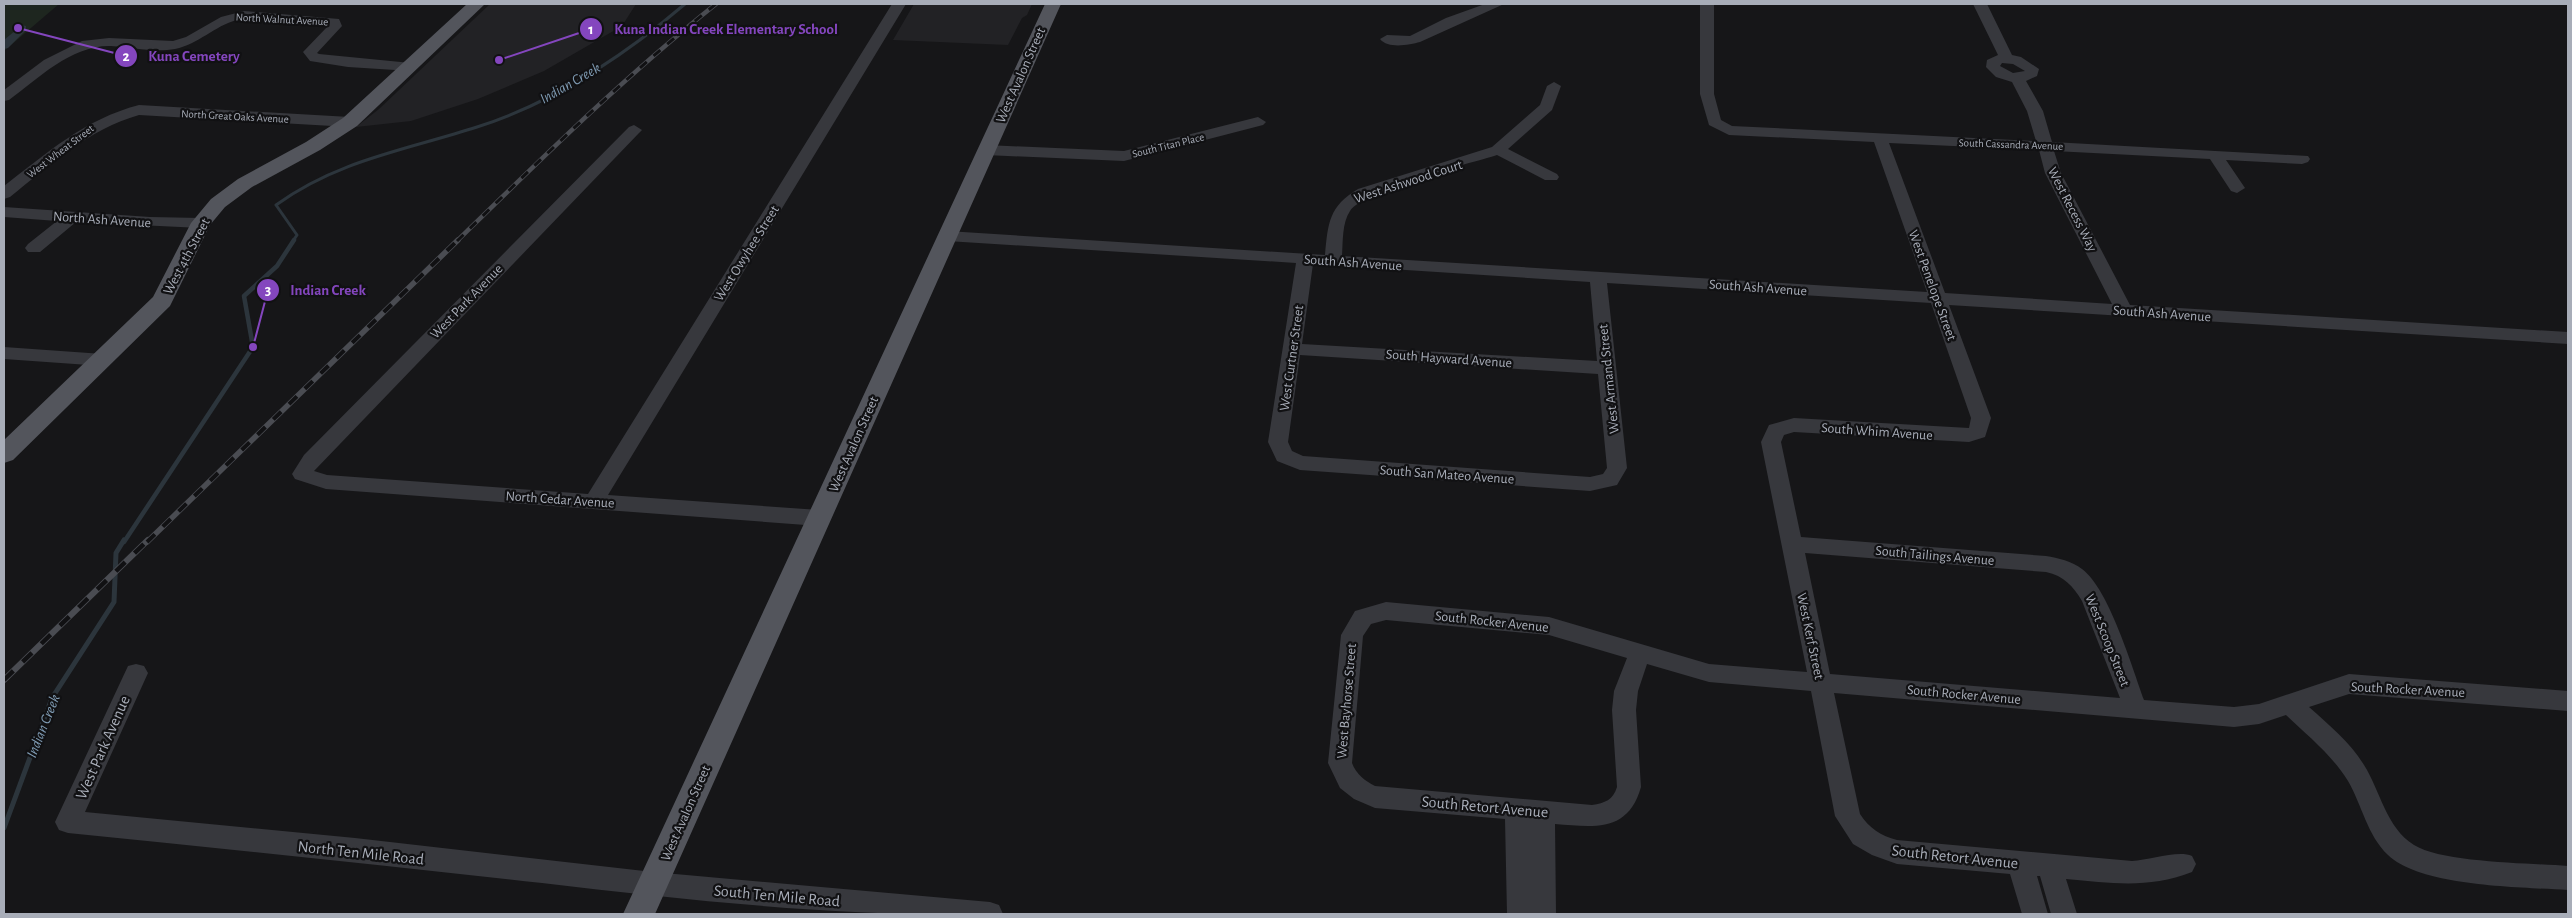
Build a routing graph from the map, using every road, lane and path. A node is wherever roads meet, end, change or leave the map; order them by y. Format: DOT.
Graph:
graph roads {
  1 [pos="477,4"];
  2 [pos="899,4"];
  3 [pos="1053,4"];
  4 [pos="1497,4"];
  5 [pos="1707,4"];
  6 [pos="1980,4"];
  7 [pos="1387,39"];
  8 [pos="411,66"];
  9 [pos="1554,86"];
  10 [pos="4,96"];
  11 [pos="119,114"];
  12 [pos="350,122"];
  13 [pos="1258,122"];
  14 [pos="634,130"];
  15 [pos="1880,138"];
  16 [pos="2043,145"];
  17 [pos="986,150"];
  18 [pos="1498,150"];
  19 [pos="2216,155"];
  20 [pos="2302,159"];
  21 [pos="1552,177"];
  22 [pos="2237,188"];
  23 [pos="4,194"];
  24 [pos="4,212"];
  25 [pos="72,217"];
  26 [pos="201,223"];
  27 [pos="947,236"];
  28 [pos="34,248"];
  29 [pos="1305,258"];
  30 [pos="1333,260"];
  31 [pos="1598,277"];
  32 [pos="1938,298"];
  33 [pos="2124,310"];
  34 [pos="2568,338"];
  35 [pos="1292,349"];
  36 [pos="4,354"];
  37 [pos="103,360"];
  38 [pos="1607,368"];
  39 [pos="1776,430"];
  40 [pos="1978,432"];
  41 [pos="4,454"];
  42 [pos="1284,456"];
  43 [pos="302,474"];
  44 [pos="1610,480"];
  45 [pos="593,502"];
  46 [pos="819,518"];
  47 [pos="1792,544"];
  48 [pos="2075,575"];
  49 [pos="1363,617"];
  50 [pos="1640,653"];
  51 [pos="136,673"];
  52 [pos="1821,682"];
  53 [pos="2568,701"];
  54 [pos="2291,704"];
  55 [pos="2136,709"];
  56 [pos="1351,785"];
  57 [pos="1530,810"];
  58 [pos="68,822"];
  59 [pos="1864,839"];
  60 [pos="2020,862"];
  61 [pos="2183,864"];
  62 [pos="2048,865"];
  63 [pos="2568,878"];
  64 [pos="653,884"];
  65 [pos="639,914"];
  66 [pos="990,914"];
  67 [pos="1520,914"];
  68 [pos="1544,914"];
  69 [pos="2035,914"];
  70 [pos="2064,914"];
  1 -- 8 [label="main road, West 4th Street"];
  2 -- 45 [label="street, West Owyhee Street"];
  3 -- 17 [label="main road, West Avalon Street"];
  4 -- 7 [label="street"];
  5 -- 15 [label="street, South Cassandra Avenue"];
  6 -- 16 [label="street, West Recess Way"];
  8 -- 10 [label="street, North Walnut Avenue"];
  8 -- 12 [label="main road, West 4th Street"];
  9 -- 18 [label="street, West Ashwood Court"];
  11 -- 12 [label="street, North Great Oaks Avenue"];
  11 -- 23 [label="street, West Wheat Street"];
  12 -- 26 [label="main road, West 4th Street"];
  13 -- 17 [label="street, South Titan Place"];
  14 -- 43 [label="street, West Park Avenue"];
  15 -- 16 [label="street, South Cassandra Avenue"];
  15 -- 32 [label="street, West Penelope Street"];
  16 -- 19 [label="street, South Cassandra Avenue"];
  16 -- 33 [label="street, West Recess Way"];
  17 -- 27 [label="main road, West Avalon Street"];
  18 -- 21 [label="street"];
  18 -- 30 [label="street, West Ashwood Court"];
  19 -- 20 [label="street, South Cassandra Avenue"];
  19 -- 22 [label="street"];
  24 -- 25 [label="street, North Ash Avenue"];
  25 -- 26 [label="street, North Ash Avenue"];
  25 -- 28 [label="street"];
  26 -- 37 [label="main road, West 4th Street"];
  27 -- 29 [label="street, South Ash Avenue"];
  27 -- 46 [label="main road, West Avalon Street"];
  29 -- 30 [label="street, South Ash Avenue"];
  29 -- 35 [label="street, West Curtner Street"];
  30 -- 31 [label="street, South Ash Avenue"];
  31 -- 32 [label="street, South Ash Avenue"];
  31 -- 38 [label="street, West Armand Street"];
  32 -- 33 [label="street, South Ash Avenue"];
  32 -- 40 [label="street, West Penelope Street"];
  33 -- 34 [label="street, South Ash Avenue"];
  35 -- 38 [label="street, South Hayward Avenue"];
  35 -- 42 [label="street, West Curtner Street"];
  36 -- 37 [label="street"];
  37 -- 41 [label="main road, West 4th Street"];
  38 -- 44 [label="street, West Armand Street"];
  39 -- 40 [label="street, South Whim Avenue"];
  39 -- 47 [label="street, West Kerf Street"];
  42 -- 44 [label="street, South San Mateo Avenue"];
  43 -- 45 [label="street, North Cedar Avenue"];
  45 -- 46 [label="street, North Cedar Avenue"];
  46 -- 64 [label="main road, West Avalon Street"];
  47 -- 48 [label="street, South Tailings Avenue"];
  47 -- 52 [label="street, West Kerf Street"];
  48 -- 55 [label="street, West Scoop Street"];
  49 -- 50 [label="street, South Rocker Avenue"];
  49 -- 56 [label="street, West Bayhorse Street"];
  50 -- 52 [label="street, South Rocker Avenue"];
  50 -- 57 [label="street, South Retort Avenue"];
  51 -- 58 [label="street, West Park Avenue"];
  52 -- 55 [label="street, South Rocker Avenue"];
  52 -- 59 [label="street, West Kerf Street"];
  53 -- 54 [label="street, South Rocker Avenue"];
  54 -- 55 [label="street, South Rocker Avenue"];
  54 -- 63 [label="street"];
  56 -- 57 [label="street, South Retort Avenue"];
  57 -- 67 [label="street"];
  57 -- 68 [label="street"];
  58 -- 64 [label="street, North Ten Mile Road"];
  59 -- 60 [label="street, South Retort Avenue"];
  60 -- 62 [label="street, South Retort Avenue"];
  60 -- 69 [label="street"];
  61 -- 62 [label="street, South Retort Avenue"];
  62 -- 70 [label="street"];
  64 -- 65 [label="main road, West Avalon Street"];
  64 -- 66 [label="street, South Ten Mile Road"];
}
